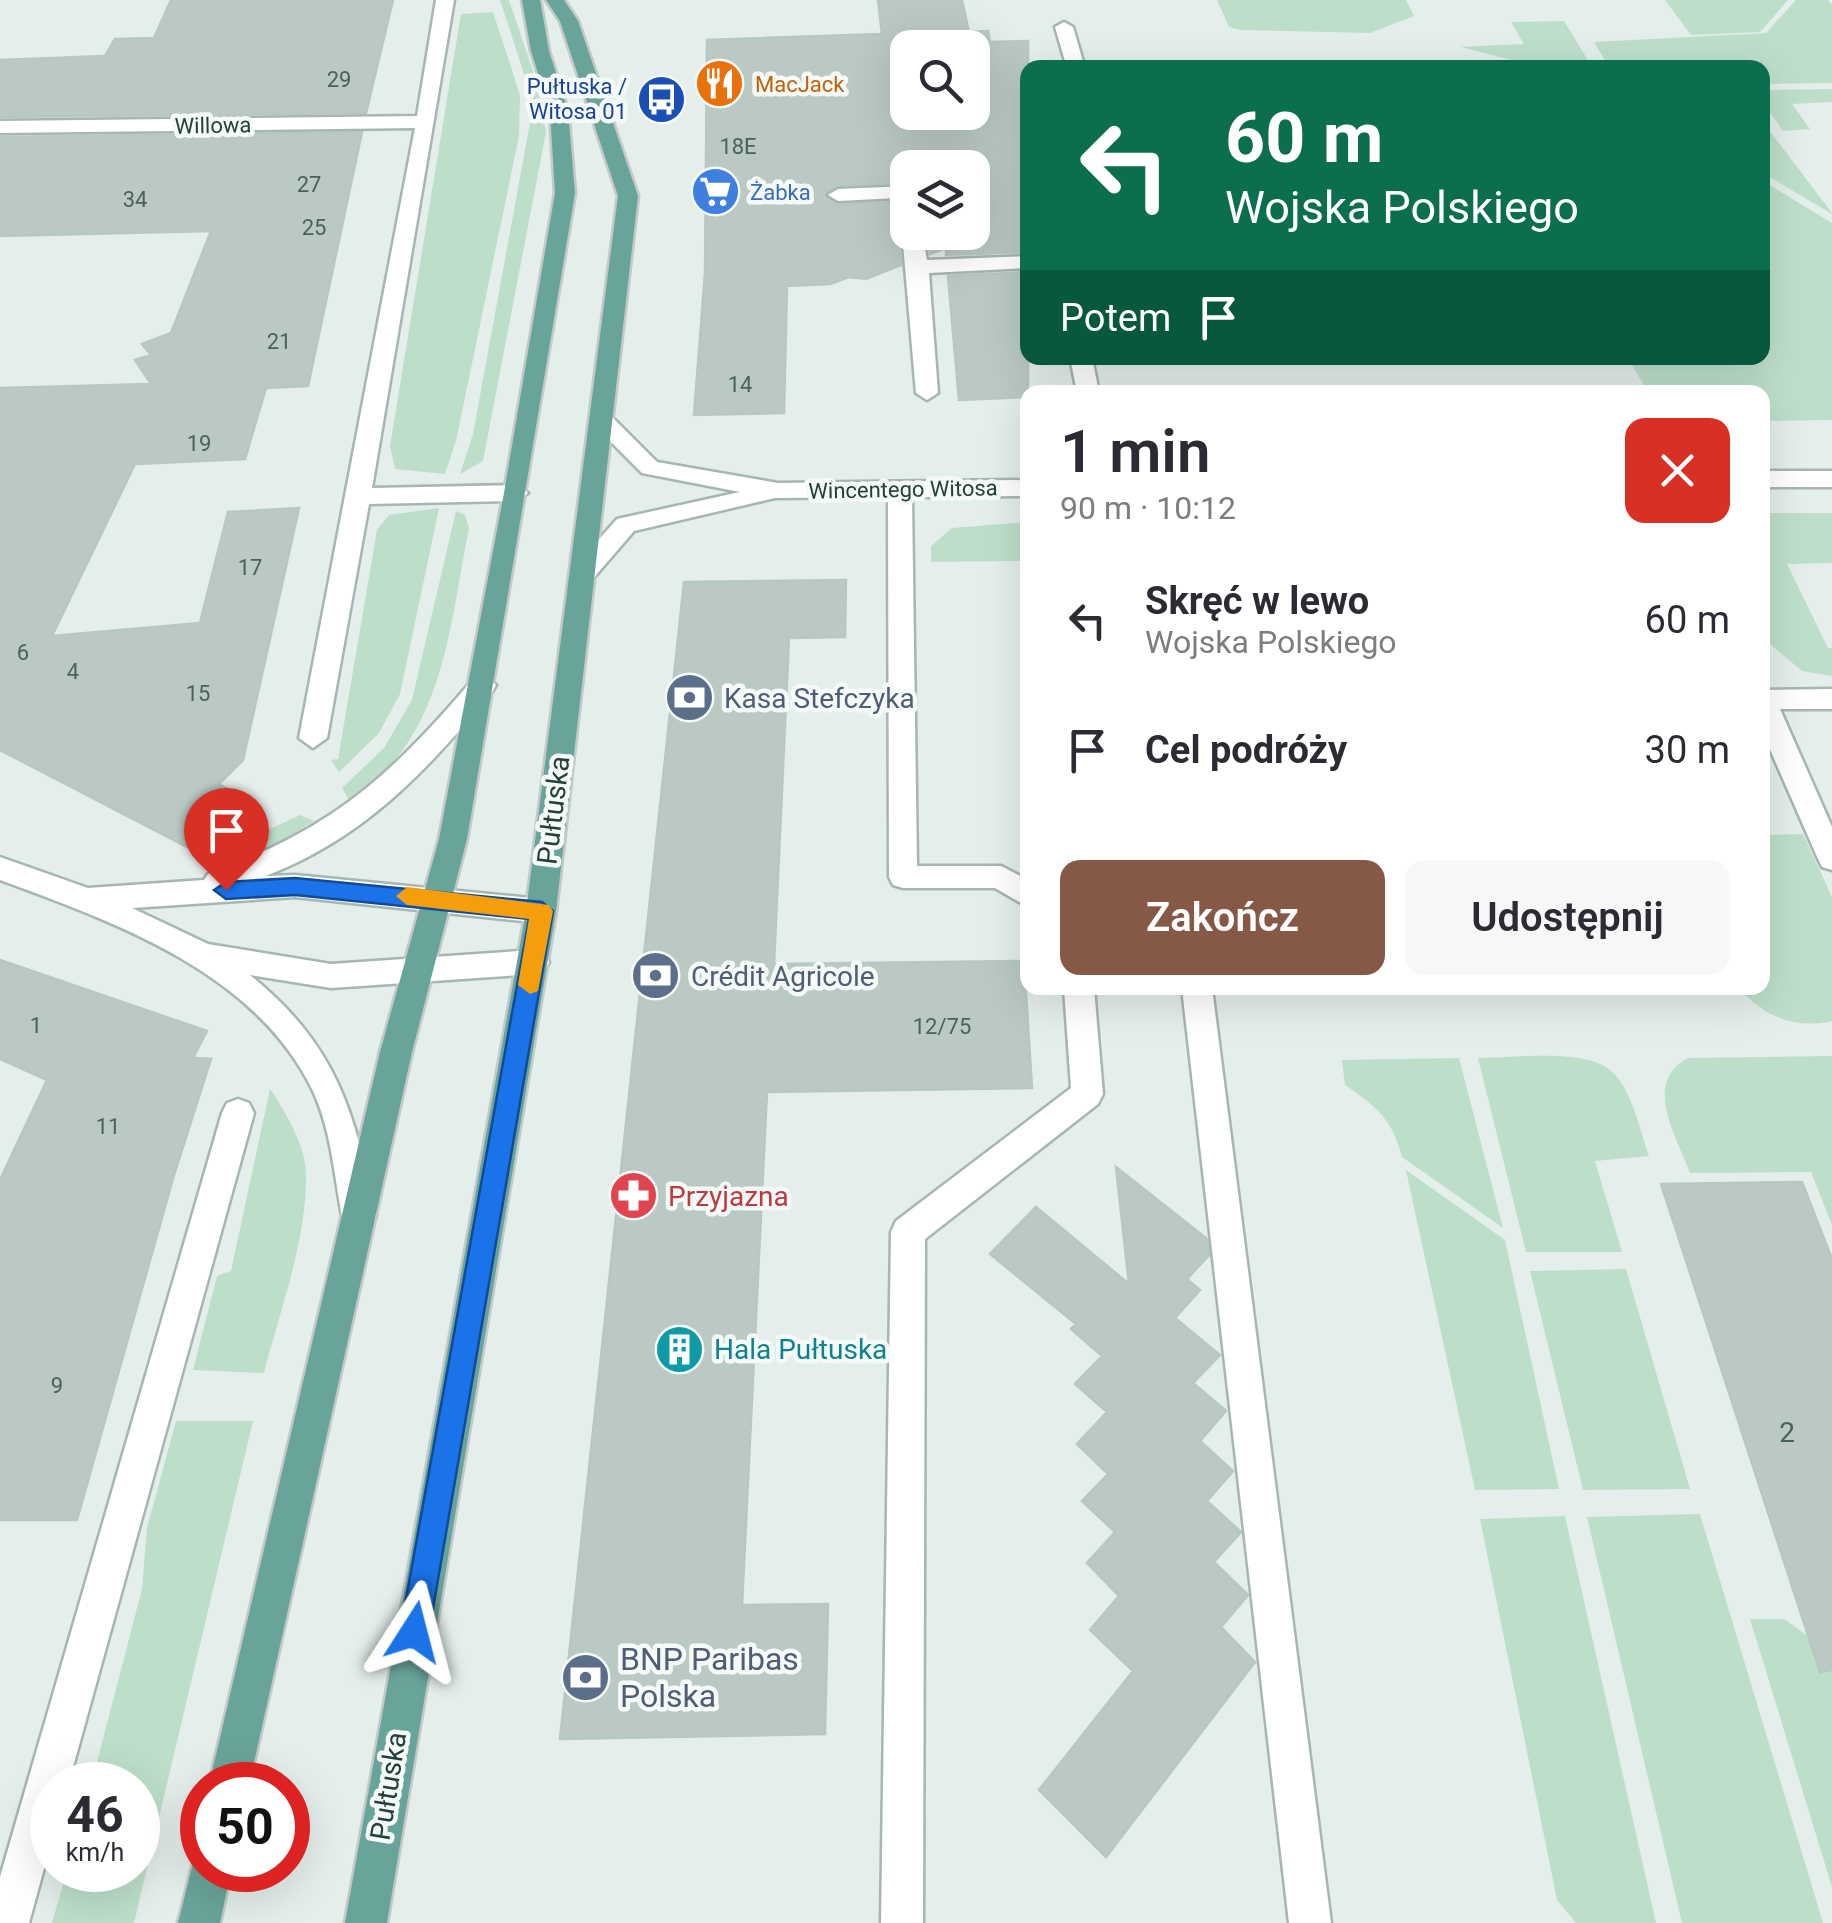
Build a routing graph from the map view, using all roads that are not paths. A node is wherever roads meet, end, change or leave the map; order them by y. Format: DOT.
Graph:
graph roads {
  1 [pos="445,0"];
  2 [pos="531,0"];
  3 [pos="555,0"];
  4 [pos="1064,27"];
  5 [pos="1074,60"];
  6 [pos="426,122"];
  7 [pos="0,127"];
  8 [pos="890,193"];
  9 [pos="838,195"];
  10 [pos="915,250"];
  11 [pos="1020,262"];
  12 [pos="918,267"];
  13 [pos="928,393"];
  14 [pos="599,417"];
  15 [pos="1770,479"];
  16 [pos="1832,479"];
  17 [pos="1020,488"];
  18 [pos="900,490"];
  19 [pos="778,491"];
  20 [pos="516,493"];
  21 [pos="358,496"];
  22 [pos="581,576"];
  23 [pos="483,685"];
  24 [pos="1770,700"];
  25 [pos="1832,700"];
  26 [pos="1770,716"];
  27 [pos="313,738"];
  28 [pos="1832,859"];
  29 [pos="0,868"];
  30 [pos="1020,890"];
  31 [pos="190,891"];
  32 [pos="435,898"];
  33 [pos="87,900"];
  34 [pos="542,911"];
  35 [pos="204,955"];
  36 [pos="534,962"];
  37 [pos="418,971"];
  38 [pos="1079,995"];
  39 [pos="1198,995"];
  40 [pos="238,1113"];
  41 [pos="360,1216"];
  42 [pos="234,1762"];
  43 [pos="205,1892"];
  44 [pos="8,1923"];
  45 [pos="198,1923"];
  46 [pos="366,1923"];
  47 [pos="902,1923"];
  48 [pos="1310,1923"];
  1 -- 6 [label="street"];
  2 -- 20 [label="main road"];
  3 -- 14 [label="main road, Pułtuska"];
  4 -- 5 [label="street"];
  6 -- 7 [label="street, Willowa"];
  6 -- 21 [label="street"];
  8 -- 9 [label="street"];
  10 -- 12 [label="street"];
  11 -- 12 [label="street"];
  12 -- 13 [label="street"];
  14 -- 19 [label="street, Wincentego Witosa"];
  14 -- 22 [label="main road, Pułtuska"];
  15 -- 16 [label="street"];
  17 -- 18 [label="street, Wincentego Witosa"];
  18 -- 19 [label="street, Wincentego Witosa"];
  18 -- 30 [label="street"];
  19 -- 22 [label="street, Wincentego Witosa"];
  20 -- 21 [label="street"];
  20 -- 23 [label="main road"];
  21 -- 27 [label="street"];
  22 -- 34 [label="main road, Pułtuska"];
  23 -- 31 [label="street"];
  23 -- 32 [label="main road"];
  24 -- 25 [label="street"];
  26 -- 28 [label="street"];
  29 -- 33 [label="street"];
  31 -- 32 [label="street"];
  31 -- 33 [label="street"];
  32 -- 34 [label="street"];
  32 -- 37 [label="main road"];
  33 -- 35 [label="street"];
  34 -- 36 [label="main road, Pułtuska"];
  35 -- 37 [label="street"];
  35 -- 41 [label="street"];
  36 -- 37 [label="street"];
  36 -- 46 [label="main road, Pułtuska"];
  37 -- 41 [label="main road"];
  38 -- 47 [label="street"];
  39 -- 48 [label="street"];
  40 -- 44 [label="street"];
  41 -- 42 [label="main road"];
  43 -- 45 [label="main road"];
}
